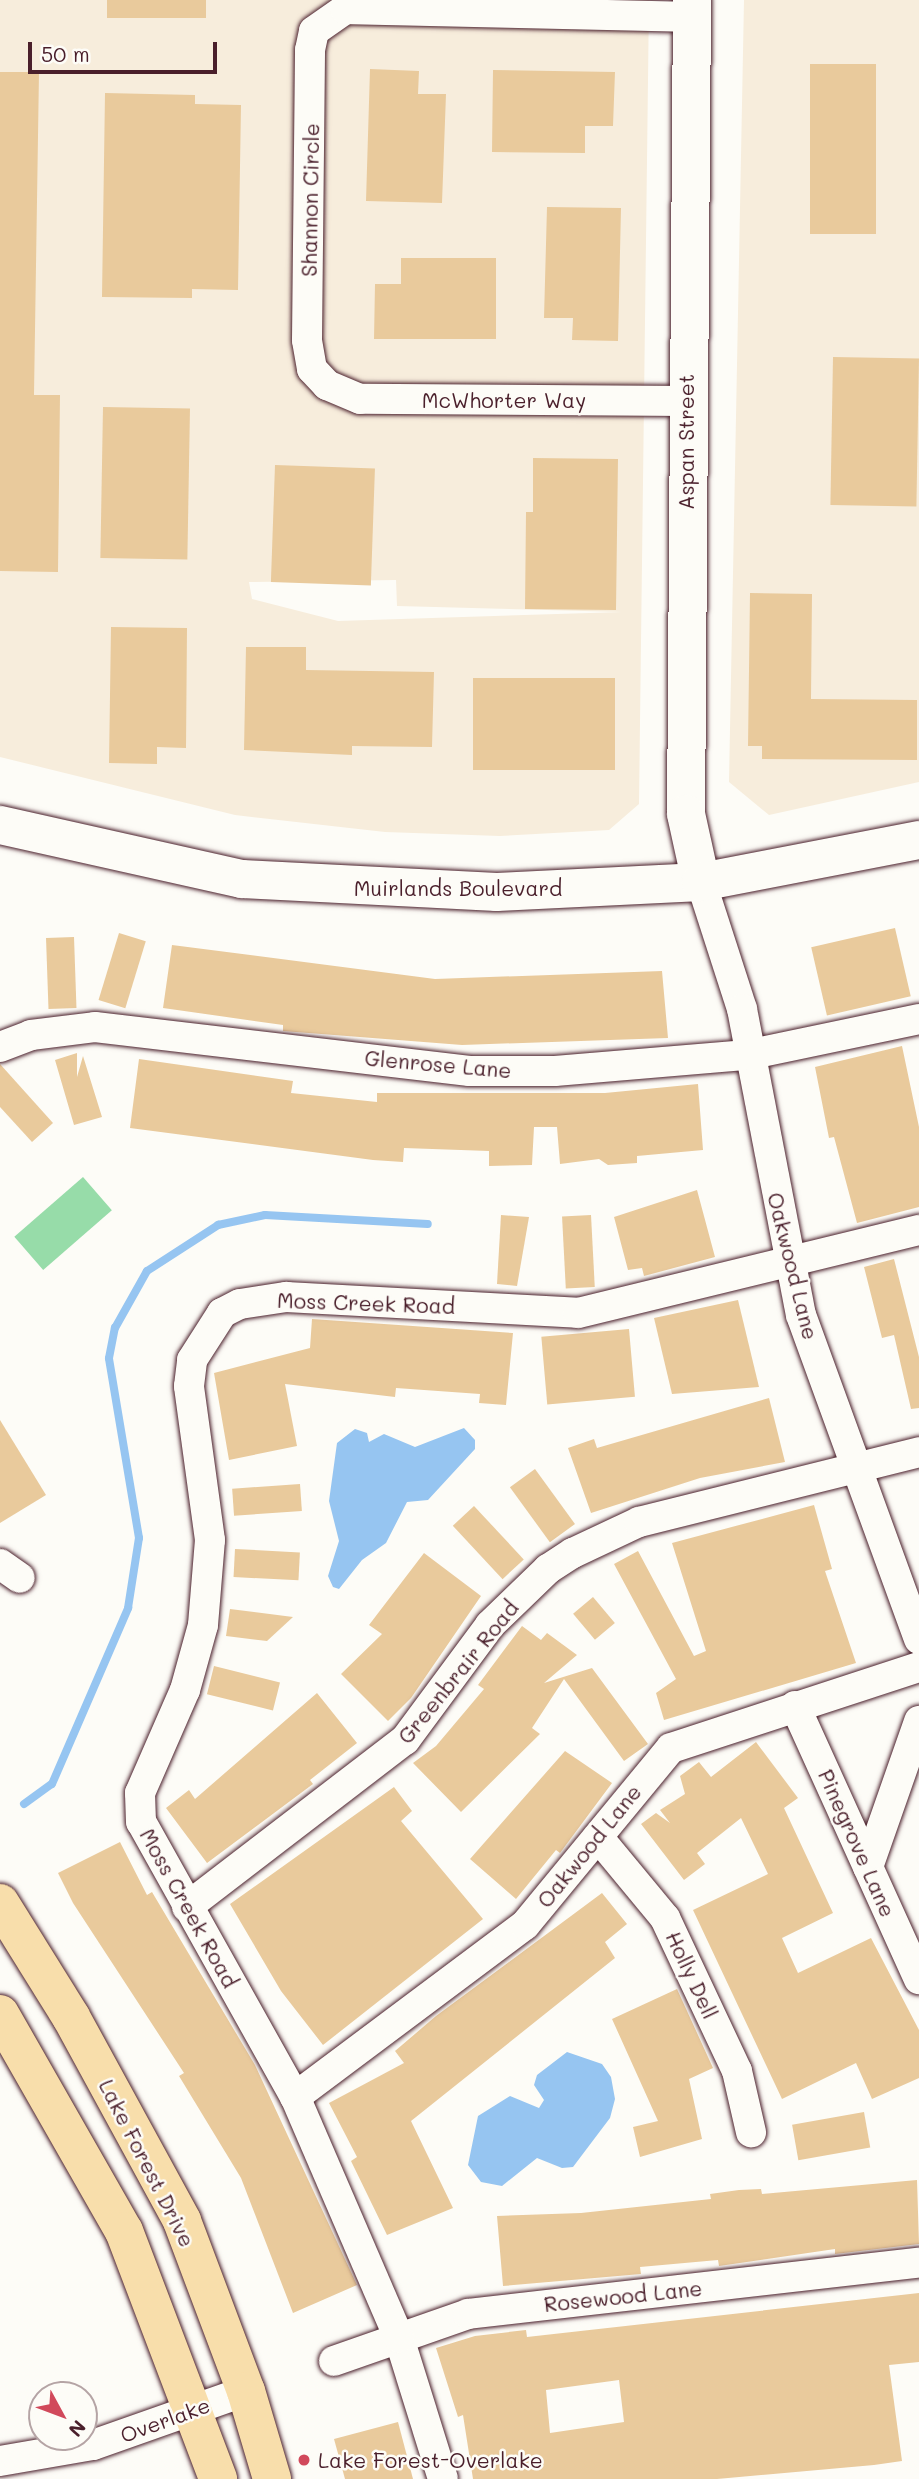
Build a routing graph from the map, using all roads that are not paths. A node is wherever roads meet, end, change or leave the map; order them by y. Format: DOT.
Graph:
graph roads {
  1 [pos="692,9"];
  2 [pos="327,385"];
  3 [pos="685,401"];
  4 [pos="0,825"];
  5 [pos="919,840"];
  6 [pos="701,882"];
  7 [pos="919,1019"];
  8 [pos="0,1047"];
  9 [pos="747,1055"];
  10 [pos="919,1230"];
  11 [pos="788,1261"];
  12 [pos="919,1452"];
  13 [pos="856,1468"];
  14 [pos="919,1639"];
  15 [pos="919,1667"];
  16 [pos="795,1706"];
  17 [pos="919,1721"];
  18 [pos="598,1837"];
  19 [pos="868,1867"];
  20 [pos="0,1903"];
  21 [pos="187,1907"];
  22 [pos="919,1979"];
  23 [pos="0,2014"];
  24 [pos="295,2097"];
  25 [pos="751,2132"];
  26 [pos="919,2263"];
  27 [pos="399,2338"];
  28 [pos="334,2361"];
  29 [pos="247,2391"];
  30 [pos="194,2410"];
  31 [pos="0,2461"];
  32 [pos="218,2479"];
  33 [pos="272,2479"];
  34 [pos="443,2479"];
  1 -- 2 [label="street, Shannon Circle"];
  1 -- 3 [label="main road, Aspan Street"];
  2 -- 3 [label="street, McWhorter Way"];
  3 -- 6 [label="main road, Aspan Street"];
  4 -- 6 [label="main road, Muirlands Boulevard"];
  5 -- 6 [label="main road, Muirlands Boulevard"];
  6 -- 9 [label="street, Oakwood Lane"];
  7 -- 9 [label="street, Glenrose Lane"];
  8 -- 9 [label="street, Glenrose Lane"];
  9 -- 11 [label="street, Oakwood Lane"];
  10 -- 11 [label="street, Moss Creek Road"];
  11 -- 13 [label="street, Oakwood Lane"];
  11 -- 21 [label="street, Moss Creek Road"];
  12 -- 13 [label="street, Greenbrair Road"];
  13 -- 14 [label="street, Oakwood Lane"];
  13 -- 21 [label="street, Greenbrair Road"];
  15 -- 16 [label="street, Oakwood Lane"];
  16 -- 18 [label="street, Oakwood Lane"];
  16 -- 19 [label="street, Pinegrove Lane"];
  17 -- 19 [label="street"];
  18 -- 24 [label="street, Oakwood Lane"];
  18 -- 25 [label="street, Holly Dell"];
  19 -- 22 [label="street, Pinegrove Lane"];
  20 -- 29 [label="main road, Lake Forest Drive"];
  21 -- 24 [label="street, Moss Creek Road"];
  23 -- 30 [label="main road"];
  24 -- 27 [label="street, Moss Creek Road"];
  26 -- 27 [label="street, Rosewood Lane"];
  27 -- 28 [label="street, Rosewood Lane"];
  27 -- 34 [label="street, Moss Creek Road"];
  29 -- 30 [label="street, Overlake"];
  29 -- 33 [label="main road, Lake Forest Drive"];
  30 -- 31 [label="street, Overlake"];
  30 -- 32 [label="main road"];
}
